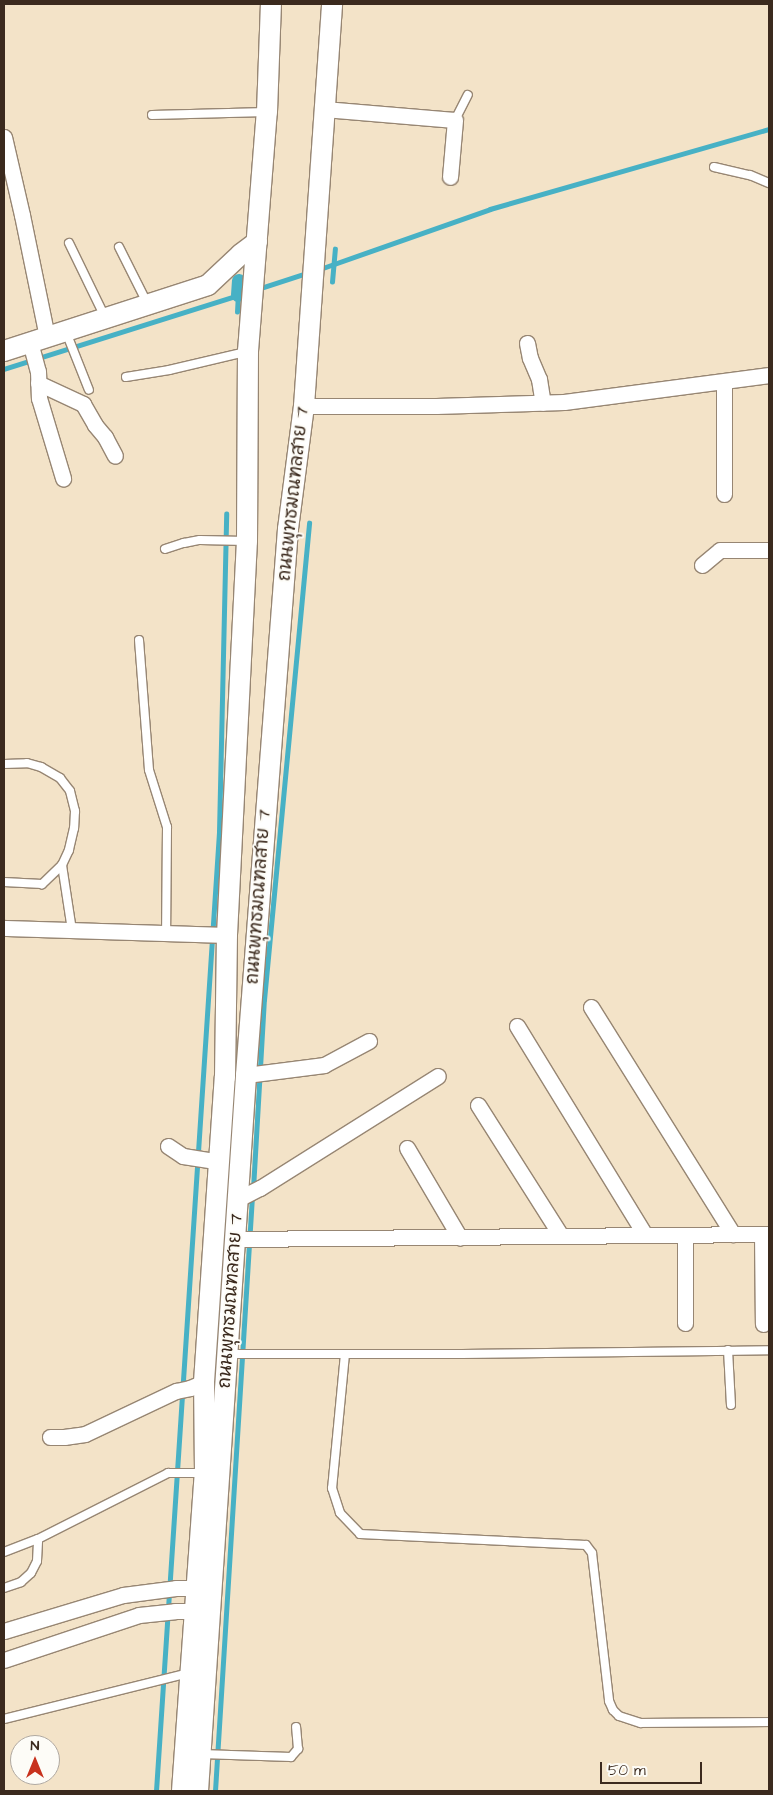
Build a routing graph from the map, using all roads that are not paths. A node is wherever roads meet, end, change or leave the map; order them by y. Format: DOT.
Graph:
graph roads {
  1 [pos="272,4"];
  2 [pos="332,4"];
  3 [pos="468,96"];
  4 [pos="324,109"];
  5 [pos="267,112"];
  6 [pos="152,115"];
  7 [pos="455,120"];
  8 [pos="4,137"];
  9 [pos="714,167"];
  10 [pos="450,177"];
  11 [pos="769,183"];
  12 [pos="69,242"];
  13 [pos="257,242"];
  14 [pos="119,247"];
  15 [pos="147,305"];
  16 [pos="106,319"];
  17 [pos="68,338"];
  18 [pos="527,343"];
  19 [pos="36,344"];
  20 [pos="4,351"];
  21 [pos="248,351"];
  22 [pos="769,376"];
  23 [pos="38,377"];
  24 [pos="126,377"];
  25 [pos="724,382"];
  26 [pos="88,390"];
  27 [pos="543,403"];
  28 [pos="304,406"];
  29 [pos="115,456"];
  30 [pos="63,478"];
  31 [pos="724,494"];
  32 [pos="247,541"];
  33 [pos="165,549"];
  34 [pos="769,550"];
  35 [pos="702,565"];
  36 [pos="139,640"];
  37 [pos="4,764"];
  38 [pos="62,865"];
  39 [pos="4,882"];
  40 [pos="4,928"];
  41 [pos="72,930"];
  42 [pos="166,933"];
  43 [pos="224,934"];
  44 [pos="591,1007"];
  45 [pos="517,1026"];
  46 [pos="370,1041"];
  47 [pos="248,1075"];
  48 [pos="438,1076"];
  49 [pos="478,1105"];
  50 [pos="168,1146"];
  51 [pos="407,1148"];
  52 [pos="211,1161"];
  53 [pos="247,1194"];
  54 [pos="733,1234"];
  55 [pos="766,1234"];
  56 [pos="645,1235"];
  57 [pos="685,1235"];
  58 [pos="561,1236"];
  59 [pos="460,1238"];
  60 [pos="237,1239"];
  61 [pos="685,1323"];
  62 [pos="763,1324"];
  63 [pos="728,1350"];
  64 [pos="769,1350"];
  65 [pos="229,1354"];
  66 [pos="345,1354"];
  67 [pos="190,1387"];
  68 [pos="731,1406"];
  69 [pos="50,1437"];
  70 [pos="197,1473"];
  71 [pos="38,1539"];
  72 [pos="4,1552"];
  73 [pos="4,1588"];
  74 [pos="197,1588"];
  75 [pos="97,1602"];
  76 [pos="185,1611"];
  77 [pos="104,1625"];
  78 [pos="4,1631"];
  79 [pos="4,1660"];
  80 [pos="183,1674"];
  81 [pos="4,1719"];
  82 [pos="769,1722"];
  83 [pos="296,1727"];
  84 [pos="203,1754"];
  85 [pos="182,1791"];
  86 [pos="198,1791"];
  1 -- 5 [label="main road, ถนนพุทธมณฑลสาย 7"];
  2 -- 4 [label="main road, ถนนพุทธมณฑลสาย 7"];
  3 -- 7 [label="lane"];
  4 -- 7 [label="street"];
  4 -- 28 [label="main road, ถนนพุทธมณฑลสาย 7"];
  5 -- 6 [label="lane"];
  5 -- 13 [label="main road, ถนนพุทธมณฑลสาย 7"];
  7 -- 10 [label="street"];
  8 -- 19 [label="street"];
  9 -- 11 [label="lane"];
  12 -- 16 [label="lane"];
  13 -- 15 [label="main road"];
  13 -- 21 [label="main road, ถนนพุทธมณฑลสาย 7"];
  14 -- 15 [label="lane"];
  15 -- 16 [label="main road"];
  16 -- 17 [label="main road"];
  17 -- 19 [label="main road"];
  17 -- 26 [label="lane"];
  18 -- 27 [label="street"];
  19 -- 20 [label="main road"];
  19 -- 23 [label="street"];
  21 -- 24 [label="lane"];
  21 -- 32 [label="main road, ถนนพุทธมณฑลสาย 7"];
  22 -- 25 [label="street"];
  23 -- 29 [label="street"];
  23 -- 30 [label="street"];
  25 -- 27 [label="street"];
  25 -- 31 [label="street"];
  27 -- 28 [label="street"];
  28 -- 47 [label="main road, ถนนพุทธมณฑลสาย 7"];
  32 -- 33 [label="lane"];
  32 -- 43 [label="main road, ถนนพุทธมณฑลสาย 7"];
  34 -- 35 [label="street"];
  36 -- 42 [label="lane"];
  37 -- 38 [label="lane"];
  38 -- 39 [label="lane"];
  38 -- 41 [label="lane"];
  40 -- 41 [label="street"];
  41 -- 42 [label="street"];
  42 -- 43 [label="street"];
  43 -- 52 [label="main road, ถนนพุทธมณฑลสาย 7"];
  44 -- 54 [label="street"];
  45 -- 56 [label="street"];
  46 -- 47 [label="street"];
  47 -- 53 [label="main road, ถนนพุทธมณฑลสาย 7"];
  48 -- 53 [label="street"];
  49 -- 58 [label="street"];
  50 -- 52 [label="street"];
  51 -- 59 [label="street"];
  52 -- 67 [label="main road, ถนนพุทธมณฑลสาย 7"];
  53 -- 60 [label="main road, ถนนพุทธมณฑลสาย 7"];
  54 -- 55 [label="street"];
  54 -- 57 [label="street"];
  55 -- 62 [label="street"];
  56 -- 57 [label="street"];
  56 -- 58 [label="street"];
  57 -- 61 [label="street"];
  58 -- 59 [label="street"];
  59 -- 60 [label="street"];
  60 -- 65 [label="main road, ถนนพุทธมณฑลสาย 7"];
  63 -- 64 [label="lane"];
  63 -- 66 [label="lane"];
  63 -- 68 [label="lane"];
  65 -- 66 [label="lane"];
  65 -- 84 [label="main road, ถนนพุทธมณฑลสาย 7"];
  66 -- 82 [label="lane"];
  67 -- 69 [label="street"];
  67 -- 70 [label="main road, ถนนพุทธมณฑลสาย 7"];
  70 -- 71 [label="lane"];
  70 -- 74 [label="main road, ถนนพุทธมณฑลสาย 7"];
  71 -- 72 [label="lane"];
  71 -- 73 [label="lane"];
  74 -- 75 [label="street"];
  74 -- 76 [label="main road, ถนนพุทธมณฑลสาย 7"];
  75 -- 77 [label="street"];
  75 -- 78 [label="street"];
  76 -- 77 [label="street"];
  76 -- 80 [label="main road, ถนนพุทธมณฑลสาย 7"];
  77 -- 79 [label="street"];
  80 -- 81 [label="lane"];
  80 -- 85 [label="main road, ถนนพุทธมณฑลสาย 7"];
  83 -- 84 [label="lane"];
  84 -- 86 [label="main road, ถนนพุทธมณฑลสาย 7"];
}
